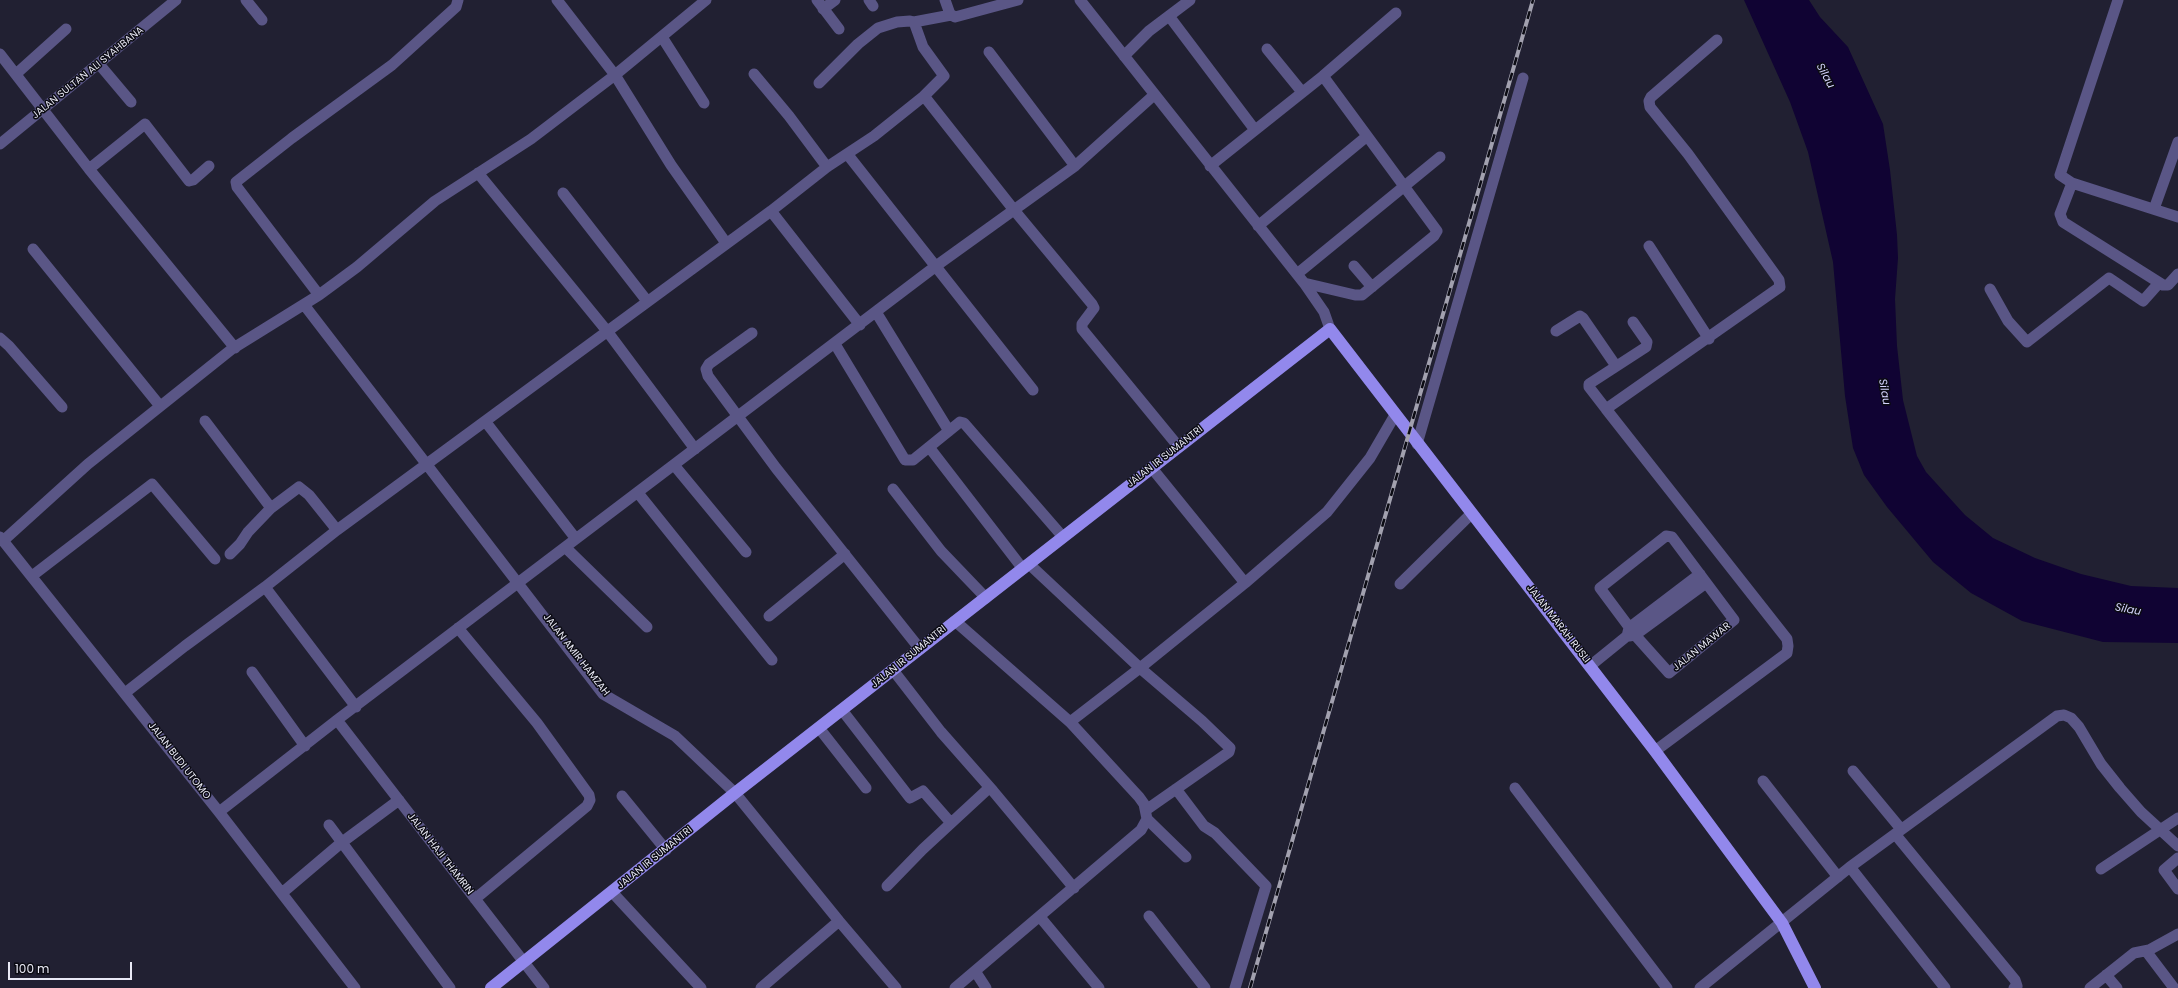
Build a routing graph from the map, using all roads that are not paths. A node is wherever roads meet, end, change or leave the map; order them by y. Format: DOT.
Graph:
graph roads {
  1 [pos="176,0"];
  2 [pos="246,0"];
  3 [pos="458,0"];
  4 [pos="557,0"];
  5 [pos="706,0"];
  6 [pos="835,0"];
  7 [pos="945,0"];
  8 [pos="1018,0"];
  9 [pos="1080,0"];
  10 [pos="1190,0"];
  11 [pos="2118,0"];
  12 [pos="820,4"];
  13 [pos="1396,13"];
  14 [pos="951,15"];
  15 [pos="1170,16"];
  16 [pos="262,20"];
  17 [pos="914,22"];
  18 [pos="66,29"];
  19 [pos="839,29"];
  20 [pos="662,37"];
  21 [pos="1717,40"];
  22 [pos="1267,49"];
  23 [pos="989,52"];
  24 [pos="0,54"];
  25 [pos="1124,56"];
  26 [pos="99,64"];
  27 [pos="16,74"];
  28 [pos="754,74"];
  29 [pos="615,75"];
  30 [pos="1322,76"];
  31 [pos="1523,78"];
  32 [pos="819,83"];
  33 [pos="1302,92"];
  34 [pos="1154,95"];
  35 [pos="924,96"];
  36 [pos="131,102"];
  37 [pos="704,103"];
  38 [pos="44,109"];
  39 [pos="1255,130"];
  40 [pos="1366,137"];
  41 [pos="2178,142"];
  42 [pos="0,144"];
  43 [pos="848,155"];
  44 [pos="1440,156"];
  45 [pos="209,166"];
  46 [pos="1075,166"];
  47 [pos="1210,166"];
  48 [pos="827,167"];
  49 [pos="89,170"];
  50 [pos="478,173"];
  51 [pos="2072,183"];
  52 [pos="1405,187"];
  53 [pos="563,193"];
  54 [pos="2154,209"];
  55 [pos="1014,210"];
  56 [pos="771,211"];
  57 [pos="2178,217"];
  58 [pos="1258,226"];
  59 [pos="726,242"];
  60 [pos="1649,246"];
  61 [pos="33,249"];
  62 [pos="936,266"];
  63 [pos="1354,266"];
  64 [pos="2178,274"];
  65 [pos="1300,279"];
  66 [pos="2159,283"];
  67 [pos="1372,287"];
  68 [pos="1990,289"];
  69 [pos="319,295"];
  70 [pos="647,301"];
  71 [pos="305,306"];
  72 [pos="876,312"];
  73 [pos="1633,322"];
  74 [pos="860,325"];
  75 [pos="1330,328"];
  76 [pos="607,331"];
  77 [pos="1556,331"];
  78 [pos="752,333"];
  79 [pos="0,338"];
  80 [pos="1709,339"];
  81 [pos="835,344"];
  82 [pos="234,348"];
  83 [pos="1616,366"];
  84 [pos="1033,390"];
  85 [pos="160,406"];
  86 [pos="62,407"];
  87 [pos="1606,409"];
  88 [pos="1395,415"];
  89 [pos="737,417"];
  90 [pos="205,421"];
  91 [pos="485,421"];
  92 [pos="949,431"];
  93 [pos="1418,444"];
  94 [pos="1178,446"];
  95 [pos="929,447"];
  96 [pos="695,450"];
  97 [pos="426,465"];
  98 [pos="674,465"];
  99 [pos="1151,468"];
  100 [pos="893,489"];
  101 [pos="638,493"];
  102 [pos="271,508"];
  103 [pos="1471,514"];
  104 [pos="336,530"];
  105 [pos="1063,537"];
  106 [pos="2,539"];
  107 [pos="576,539"];
  108 [pos="565,547"];
  109 [pos="746,552"];
  110 [pos="230,554"];
  111 [pos="846,554"];
  112 [pos="215,559"];
  113 [pos="1026,566"];
  114 [pos="32,576"];
  115 [pos="1703,579"];
  116 [pos="518,582"];
  117 [pos="1245,583"];
  118 [pos="1400,584"];
  119 [pos="265,587"];
  120 [pos="986,598"];
  121 [pos="769,616"];
  122 [pos="955,621"];
  123 [pos="647,627"];
  124 [pos="458,628"];
  125 [pos="1630,633"];
  126 [pos="920,649"];
  127 [pos="772,660"];
  128 [pos="1590,666"];
  129 [pos="1140,668"];
  130 [pos="893,670"];
  131 [pos="252,672"];
  132 [pos="125,694"];
  133 [pos="356,707"];
  134 [pos="842,710"];
  135 [pos="337,720"];
  136 [pos="1070,722"];
  137 [pos="819,728"];
  138 [pos="305,746"];
  139 [pos="1655,751"];
  140 [pos="1853,771"];
  141 [pos="1763,781"];
  142 [pos="866,788"];
  143 [pos="989,788"];
  144 [pos="1515,788"];
  145 [pos="1176,789"];
  146 [pos="735,793"];
  147 [pos="622,796"];
  148 [pos="399,800"];
  149 [pos="219,812"];
  150 [pos="1146,815"];
  151 [pos="2178,818"];
  152 [pos="951,823"];
  153 [pos="330,825"];
  154 [pos="2162,830"];
  155 [pos="1898,832"];
  156 [pos="341,844"];
  157 [pos="2178,846"];
  158 [pos="666,850"];
  159 [pos="1186,857"];
  160 [pos="2178,858"];
  161 [pos="1850,867"];
  162 [pos="2101,869"];
  163 [pos="1838,877"];
  164 [pos="887,886"];
  165 [pos="1074,888"];
  166 [pos="2178,889"];
  167 [pos="612,892"];
  168 [pos="282,893"];
  169 [pos="475,899"];
  170 [pos="1149,916"];
  171 [pos="1040,917"];
  172 [pos="839,921"];
  173 [pos="1782,923"];
  174 [pos="2178,934"];
  175 [pos="2146,951"];
  176 [pos="524,962"];
  177 [pos="975,971"];
  178 [pos="2106,974"];
  179 [pos="355,988"];
  180 [pos="450,988"];
  181 [pos="491,988"];
  182 [pos="544,988"];
  183 [pos="701,988"];
  184 [pos="761,988"];
  185 [pos="896,988"];
  186 [pos="955,988"];
  187 [pos="986,988"];
  188 [pos="1099,988"];
  189 [pos="1205,988"];
  190 [pos="1235,988"];
  191 [pos="1667,988"];
  192 [pos="1700,988"];
  193 [pos="1816,988"];
  194 [pos="1945,988"];
  195 [pos="2014,988"];
  196 [pos="2090,988"];
  197 [pos="2117,988"];
  198 [pos="2174,988"];
  1 -- 26 [label="street, JALAN SULTAN ALI SYAHBANA"];
  2 -- 16 [label="street"];
  3 -- 69 [label="street"];
  4 -- 29 [label="street"];
  5 -- 20 [label="street"];
  6 -- 12 [label="street"];
  7 -- 14 [label="street"];
  8 -- 14 [label="street"];
  9 -- 25 [label="street"];
  10 -- 15 [label="street"];
  11 -- 51 [label="street"];
  12 -- 19 [label="street"];
  13 -- 30 [label="street"];
  14 -- 17 [label="street"];
  15 -- 25 [label="street"];
  15 -- 39 [label="street"];
  17 -- 32 [label="street"];
  17 -- 35 [label="street"];
  18 -- 27 [label="street"];
  20 -- 29 [label="street"];
  20 -- 37 [label="street"];
  21 -- 80 [label="street"];
  22 -- 33 [label="street"];
  23 -- 46 [label="street"];
  24 -- 27 [label="street"];
  25 -- 34 [label="street"];
  26 -- 36 [label="street"];
  26 -- 38 [label="street, JALAN SULTAN ALI SYAHBANA"];
  27 -- 38 [label="street"];
  28 -- 48 [label="street"];
  29 -- 50 [label="street"];
  29 -- 59 [label="street"];
  30 -- 33 [label="street"];
  30 -- 40 [label="street"];
  31 -- 93 [label="street"];
  33 -- 39 [label="street"];
  34 -- 46 [label="street"];
  34 -- 47 [label="street"];
  35 -- 43 [label="street"];
  35 -- 55 [label="street"];
  38 -- 42 [label="street, JALAN SULTAN ALI SYAHBANA"];
  38 -- 49 [label="street"];
  39 -- 47 [label="street"];
  40 -- 52 [label="street"];
  40 -- 58 [label="street"];
  41 -- 54 [label="street"];
  43 -- 48 [label="street"];
  43 -- 62 [label="street"];
  44 -- 52 [label="street"];
  45 -- 49 [label="street"];
  46 -- 55 [label="street"];
  47 -- 58 [label="street"];
  48 -- 56 [label="street"];
  49 -- 82 [label="street"];
  50 -- 69 [label="street"];
  50 -- 76 [label="street"];
  51 -- 54 [label="street"];
  51 -- 66 [label="street"];
  52 -- 65 [label="street"];
  52 -- 67 [label="street"];
  53 -- 70 [label="street"];
  54 -- 57 [label="street"];
  55 -- 62 [label="street"];
  55 -- 94 [label="street"];
  56 -- 59 [label="street"];
  56 -- 74 [label="street"];
  58 -- 65 [label="street"];
  59 -- 70 [label="street"];
  60 -- 80 [label="street"];
  61 -- 85 [label="street"];
  62 -- 72 [label="street"];
  62 -- 84 [label="street"];
  63 -- 67 [label="street"];
  64 -- 66 [label="street"];
  65 -- 67 [label="street"];
  65 -- 75 [label="street"];
  66 -- 68 [label="street"];
  69 -- 71 [label="street"];
  70 -- 76 [label="street"];
  71 -- 82 [label="street"];
  71 -- 97 [label="street, JALAN AMIR HAMZAH"];
  72 -- 74 [label="street"];
  72 -- 92 [label="street"];
  73 -- 83 [label="street"];
  74 -- 81 [label="street"];
  75 -- 88 [label="main road, JALAN MARAH RUSLI"];
  75 -- 94 [label="main road, JALAN IR SUMANTRI"];
  76 -- 91 [label="street"];
  76 -- 96 [label="street"];
  77 -- 83 [label="street"];
  78 -- 89 [label="street"];
  79 -- 86 [label="street"];
  80 -- 87 [label="street"];
  81 -- 89 [label="street"];
  81 -- 95 [label="street"];
  82 -- 85 [label="street"];
  83 -- 87 [label="street"];
  85 -- 106 [label="street"];
  87 -- 139 [label="street"];
  88 -- 93 [label="main road, JALAN MARAH RUSLI"];
  88 -- 117 [label="street"];
  89 -- 96 [label="street"];
  89 -- 111 [label="street"];
  90 -- 102 [label="street"];
  91 -- 97 [label="street"];
  91 -- 107 [label="street"];
  92 -- 95 [label="street"];
  92 -- 105 [label="street"];
  93 -- 103 [label="main road, JALAN MARAH RUSLI"];
  94 -- 99 [label="main road, JALAN IR SUMANTRI"];
  95 -- 113 [label="street"];
  96 -- 98 [label="street"];
  97 -- 104 [label="street"];
  97 -- 116 [label="street, JALAN AMIR HAMZAH"];
  98 -- 101 [label="street"];
  98 -- 109 [label="street"];
  99 -- 105 [label="main road, JALAN IR SUMANTRI"];
  99 -- 117 [label="street"];
  100 -- 120 [label="street"];
  101 -- 107 [label="street"];
  101 -- 127 [label="street"];
  102 -- 104 [label="street"];
  102 -- 110 [label="street"];
  103 -- 118 [label="street"];
  103 -- 128 [label="main road, JALAN MARAH RUSLI"];
  104 -- 119 [label="street"];
  105 -- 113 [label="main road, JALAN IR SUMANTRI"];
  106 -- 114 [label="street, JALAN BUDI UTOMO"];
  107 -- 108 [label="street"];
  108 -- 116 [label="street"];
  108 -- 123 [label="street"];
  111 -- 121 [label="street"];
  111 -- 126 [label="street"];
  112 -- 114 [label="street"];
  113 -- 120 [label="main road, JALAN IR SUMANTRI"];
  113 -- 129 [label="street"];
  114 -- 132 [label="street, JALAN BUDI UTOMO"];
  115 -- 125 [label="street"];
  115 -- 125 [label="street, JALAN MAWAR"];
  115 -- 125 [label="street"];
  116 -- 124 [label="street"];
  116 -- 146 [label="street, JALAN AMIR HAMZAH"];
  117 -- 129 [label="street"];
  119 -- 132 [label="street"];
  119 -- 133 [label="street"];
  120 -- 122 [label="main road, JALAN IR SUMANTRI"];
  122 -- 126 [label="main road, JALAN IR SUMANTRI"];
  122 -- 136 [label="street"];
  124 -- 133 [label="street"];
  124 -- 169 [label="street"];
  125 -- 128 [label="street"];
  126 -- 130 [label="main road, JALAN IR SUMANTRI"];
  128 -- 139 [label="main road, JALAN MARAH RUSLI"];
  129 -- 136 [label="street"];
  129 -- 145 [label="street"];
  130 -- 134 [label="main road, JALAN IR SUMANTRI"];
  130 -- 143 [label="street"];
  131 -- 138 [label="street"];
  132 -- 149 [label="street, JALAN BUDI UTOMO"];
  133 -- 135 [label="street"];
  134 -- 137 [label="main road, JALAN IR SUMANTRI"];
  134 -- 152 [label="street"];
  135 -- 138 [label="street"];
  135 -- 148 [label="street, JALAN HAJI THAMRIN"];
  136 -- 150 [label="street"];
  137 -- 142 [label="street"];
  137 -- 146 [label="main road, JALAN IR SUMANTRI"];
  138 -- 149 [label="street"];
  139 -- 173 [label="main road, JALAN MARAH RUSLI"];
  140 -- 155 [label="street"];
  141 -- 163 [label="street"];
  143 -- 152 [label="street"];
  143 -- 165 [label="street"];
  144 -- 191 [label="street"];
  145 -- 150 [label="street"];
  145 -- 190 [label="street"];
  146 -- 158 [label="main road, JALAN IR SUMANTRI"];
  146 -- 172 [label="street, JALAN AMIR HAMZAH"];
  147 -- 158 [label="street"];
  148 -- 156 [label="street"];
  148 -- 169 [label="street, JALAN HAJI THAMRIN"];
  149 -- 168 [label="street, JALAN BUDI UTOMO"];
  150 -- 159 [label="street"];
  150 -- 165 [label="street"];
  151 -- 154 [label="street"];
  152 -- 164 [label="street"];
  153 -- 156 [label="street"];
  154 -- 155 [label="street"];
  154 -- 157 [label="street"];
  154 -- 162 [label="street"];
  155 -- 161 [label="street"];
  155 -- 195 [label="street"];
  156 -- 168 [label="street"];
  156 -- 180 [label="street"];
  158 -- 167 [label="main road, JALAN IR SUMANTRI"];
  160 -- 166 [label="street"];
  161 -- 163 [label="street"];
  161 -- 194 [label="street"];
  163 -- 173 [label="street"];
  165 -- 171 [label="street"];
  167 -- 176 [label="main road, JALAN IR SUMANTRI"];
  167 -- 183 [label="street"];
  168 -- 179 [label="street, JALAN BUDI UTOMO"];
  169 -- 176 [label="street, JALAN HAJI THAMRIN"];
  170 -- 189 [label="street"];
  171 -- 177 [label="street"];
  171 -- 188 [label="street"];
  172 -- 184 [label="street"];
  172 -- 185 [label="street, JALAN AMIR HAMZAH"];
  173 -- 192 [label="street"];
  173 -- 193 [label="main road, JALAN MARAH RUSLI"];
  174 -- 175 [label="street"];
  175 -- 178 [label="street"];
  175 -- 198 [label="street"];
  176 -- 181 [label="main road, JALAN IR SUMANTRI"];
  176 -- 182 [label="street, JALAN HAJI THAMRIN"];
  177 -- 186 [label="street"];
  177 -- 187 [label="street"];
  178 -- 196 [label="street"];
  178 -- 197 [label="street"];
}
